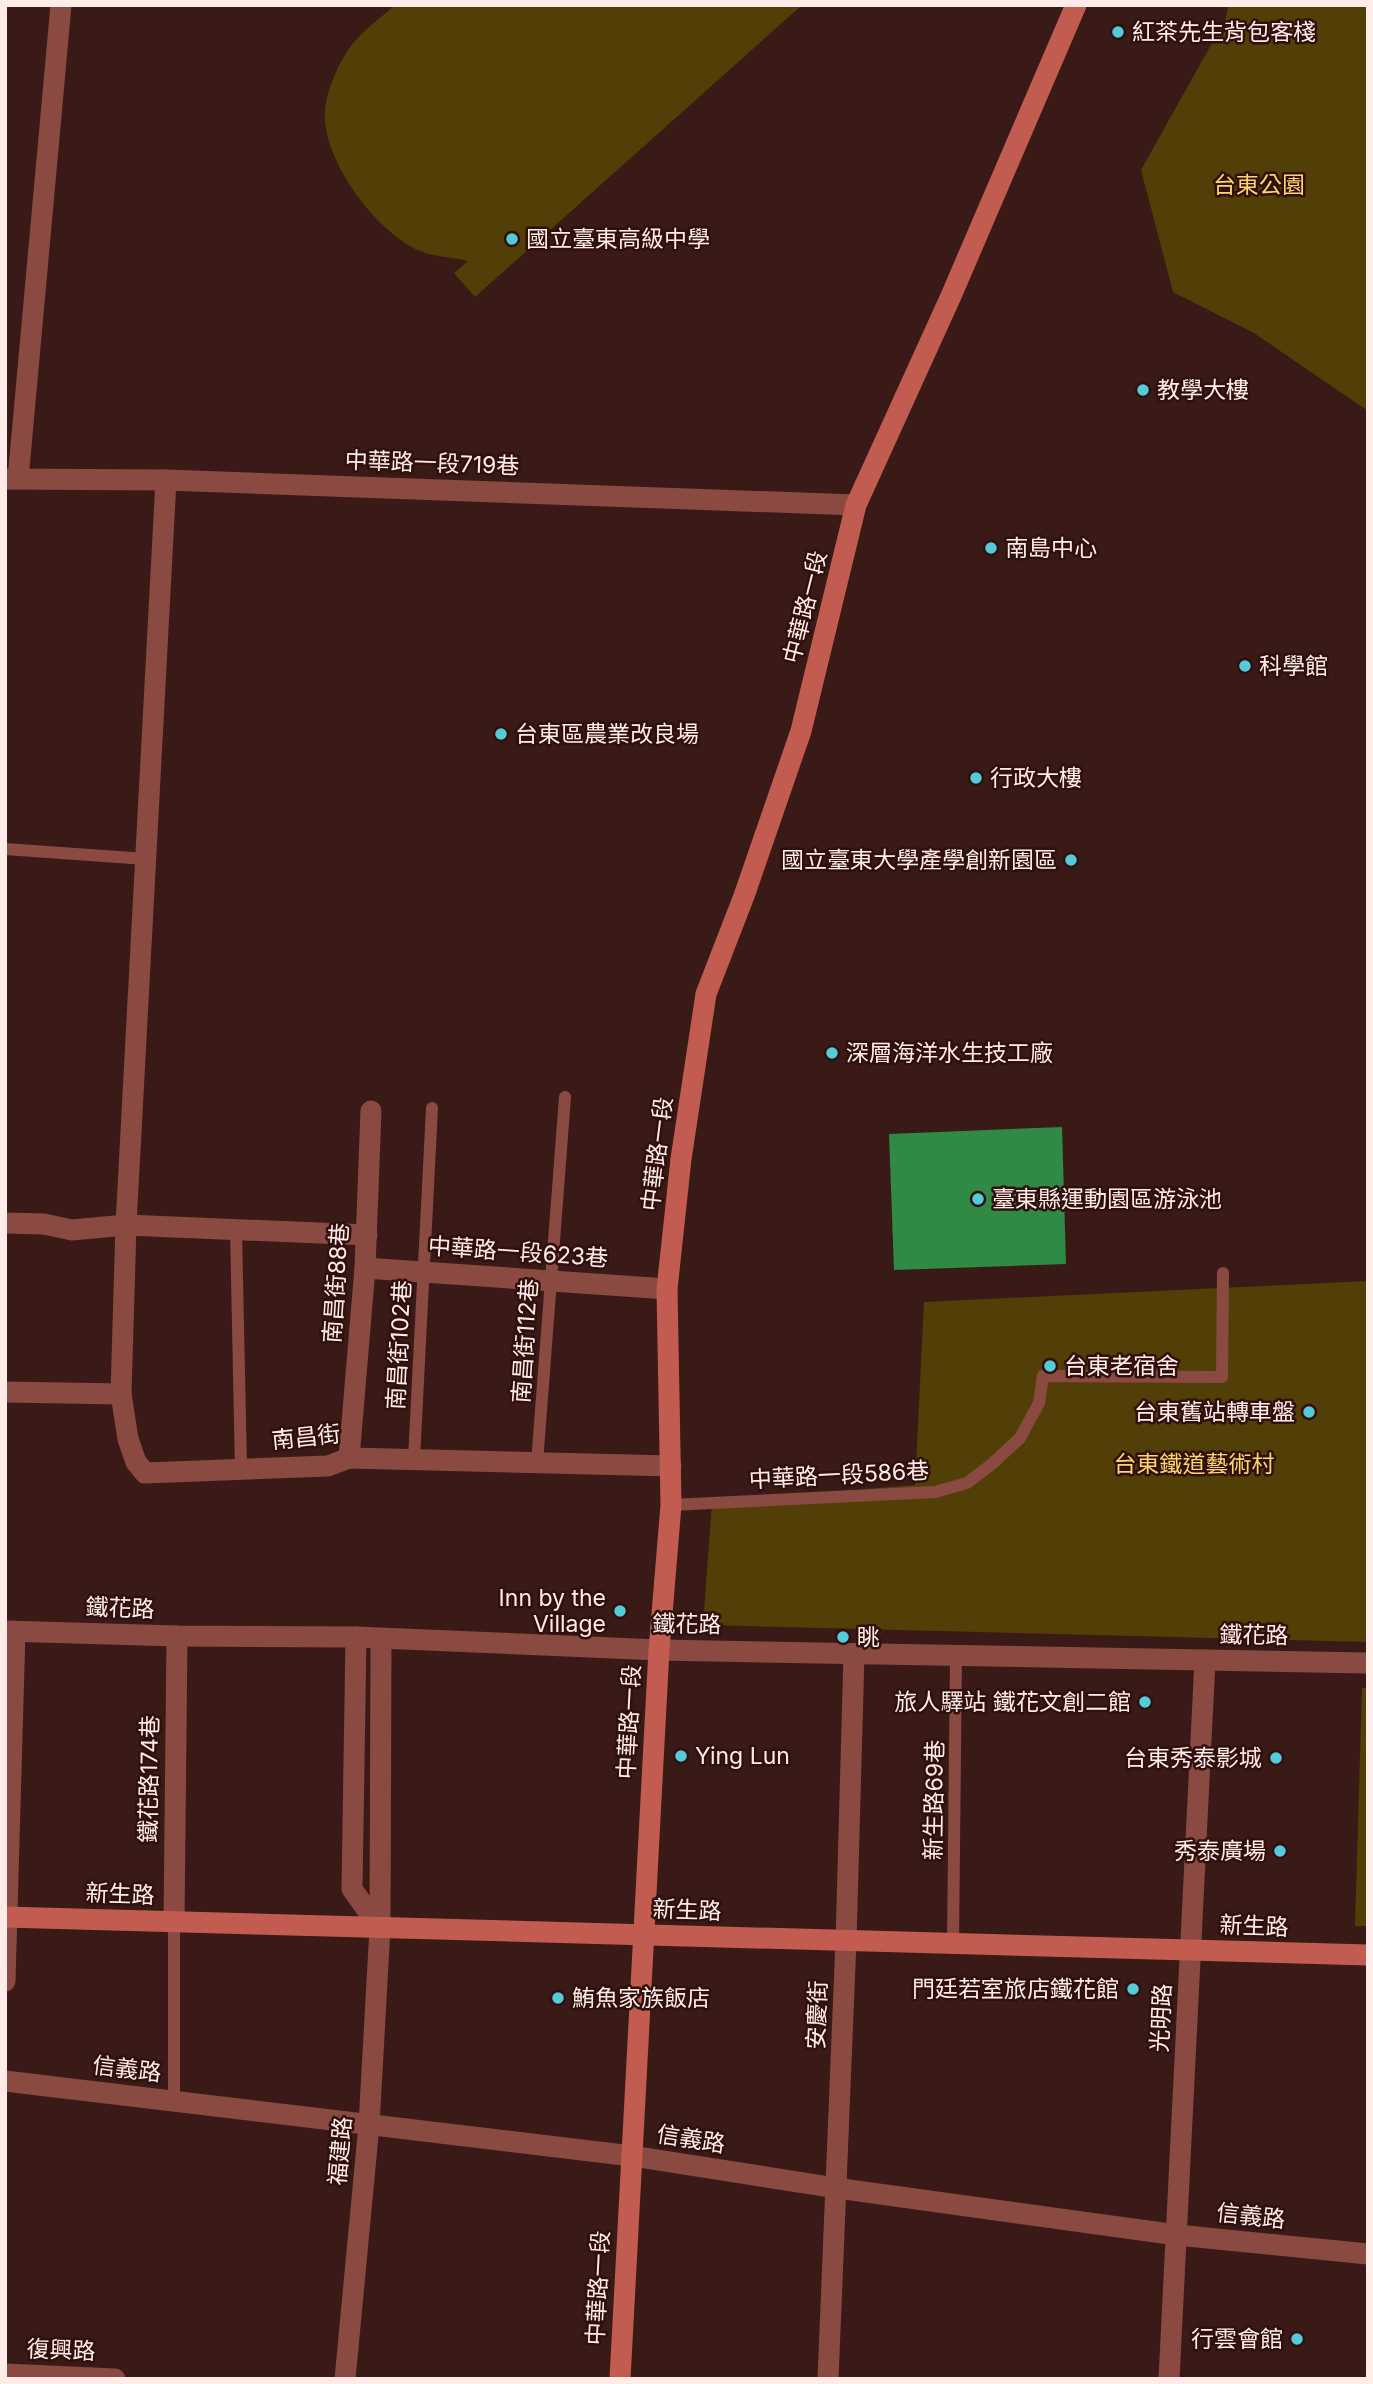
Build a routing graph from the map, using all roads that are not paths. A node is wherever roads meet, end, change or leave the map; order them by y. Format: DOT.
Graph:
graph roads {
  1 [pos="61,5"];
  2 [pos="1076,5"];
  3 [pos="12,479"];
  4 [pos="166,480"];
  5 [pos="856,506"];
  6 [pos="5,849"];
  7 [pos="146,859"];
  8 [pos="565,1097"];
  9 [pos="432,1108"];
  10 [pos="371,1111"];
  11 [pos="5,1223"];
  12 [pos="126,1225"];
  13 [pos="236,1230"];
  14 [pos="367,1235"];
  15 [pos="365,1268"];
  16 [pos="424,1272"];
  17 [pos="1223,1273"];
  18 [pos="551,1280"];
  19 [pos="667,1289"];
  20 [pos="5,1392"];
  21 [pos="121,1394"];
  22 [pos="349,1458"];
  23 [pos="414,1459"];
  24 [pos="537,1463"];
  25 [pos="671,1466"];
  26 [pos="241,1469"];
  27 [pos="671,1505"];
  28 [pos="9,1632"];
  29 [pos="177,1636"];
  30 [pos="356,1637"];
  31 [pos="381,1639"];
  32 [pos="659,1650"];
  33 [pos="853,1654"];
  34 [pos="956,1656"];
  35 [pos="1205,1660"];
  36 [pos="1368,1664"];
  37 [pos="6,1917"];
  38 [pos="174,1922"];
  39 [pos="380,1928"];
  40 [pos="644,1935"];
  41 [pos="846,1941"];
  42 [pos="953,1944"];
  43 [pos="1191,1950"];
  44 [pos="1368,1955"];
  45 [pos="5,1981"];
  46 [pos="5,2081"];
  47 [pos="174,2101"];
  48 [pos="369,2125"];
  49 [pos="632,2156"];
  50 [pos="836,2189"];
  51 [pos="1177,2235"];
  52 [pos="1368,2254"];
  53 [pos="5,2374"];
  54 [pos="115,2379"];
  55 [pos="345,2379"];
  56 [pos="620,2379"];
  57 [pos="828,2379"];
  58 [pos="1170,2379"];
  1 -- 3 [label="street"];
  2 -- 5 [label="street, 中華路一段"];
  3 -- 4 [label="street, 中華路一段719巷"];
  4 -- 5 [label="street, 中華路一段719巷"];
  4 -- 7 [label="street"];
  5 -- 19 [label="street, 中華路一段"];
  6 -- 7 [label="lane"];
  7 -- 12 [label="street"];
  8 -- 18 [label="lane, 南昌街112巷"];
  9 -- 16 [label="lane, 南昌街102巷"];
  10 -- 14 [label="street, 南昌街88巷"];
  11 -- 12 [label="street"];
  12 -- 13 [label="street"];
  12 -- 21 [label="street"];
  13 -- 14 [label="street"];
  13 -- 26 [label="lane"];
  14 -- 15 [label="street, 南昌街88巷"];
  15 -- 16 [label="street, 中華路一段623巷"];
  15 -- 22 [label="street, 南昌街88巷"];
  16 -- 18 [label="street, 中華路一段623巷"];
  16 -- 23 [label="lane, 南昌街102巷"];
  17 -- 27 [label="lane, 中華路一段586巷"];
  18 -- 19 [label="street, 中華路一段623巷"];
  18 -- 24 [label="lane, 南昌街112巷"];
  19 -- 25 [label="street, 中華路一段"];
  20 -- 21 [label="street"];
  21 -- 26 [label="street, 南昌街"];
  22 -- 23 [label="street, 南昌街"];
  22 -- 26 [label="street, 南昌街"];
  23 -- 24 [label="street, 南昌街"];
  24 -- 25 [label="street, 南昌街"];
  25 -- 27 [label="street, 中華路一段"];
  27 -- 32 [label="street, 中華路一段"];
  28 -- 29 [label="street, 鐵花路"];
  28 -- 37 [label="street"];
  29 -- 30 [label="street, 鐵花路"];
  29 -- 38 [label="street, 鐵花路174巷"];
  30 -- 31 [label="street, 鐵花路"];
  30 -- 39 [label="street"];
  31 -- 32 [label="street, 鐵花路"];
  31 -- 39 [label="street, 福建路"];
  32 -- 33 [label="street, 鐵花路"];
  32 -- 40 [label="street, 中華路一段"];
  33 -- 34 [label="street, 鐵花路"];
  33 -- 41 [label="street, 安慶街"];
  34 -- 35 [label="street, 鐵花路"];
  34 -- 42 [label="lane, 新生路69巷"];
  35 -- 36 [label="street, 鐵花路"];
  35 -- 43 [label="street, 光明路"];
  37 -- 38 [label="street, 新生路"];
  37 -- 45 [label="street"];
  38 -- 39 [label="street, 新生路"];
  38 -- 47 [label="lane"];
  39 -- 40 [label="street, 新生路"];
  39 -- 48 [label="street, 福建路"];
  40 -- 41 [label="street, 新生路"];
  40 -- 49 [label="street, 中華路一段"];
  41 -- 42 [label="street, 新生路"];
  41 -- 50 [label="street, 安慶街"];
  42 -- 43 [label="street, 新生路"];
  43 -- 44 [label="street, 新生路"];
  43 -- 51 [label="street, 光明路"];
  46 -- 47 [label="street, 信義路"];
  47 -- 48 [label="street, 信義路"];
  48 -- 49 [label="street, 信義路"];
  48 -- 55 [label="street, 福建路"];
  49 -- 50 [label="street, 信義路"];
  49 -- 56 [label="street, 中華路一段"];
  50 -- 51 [label="street, 信義路"];
  50 -- 57 [label="street, 安慶街"];
  51 -- 52 [label="street, 信義路"];
  51 -- 58 [label="street, 光明路"];
  53 -- 54 [label="street, 復興路"];
}
